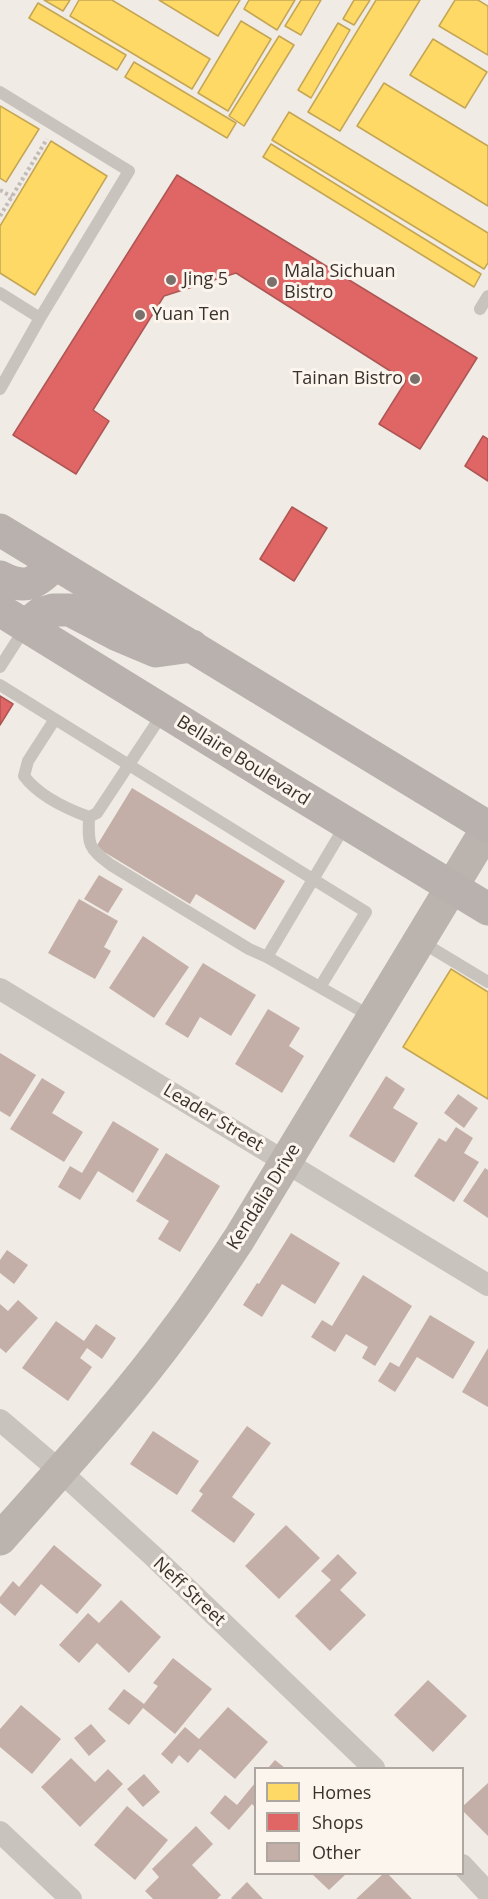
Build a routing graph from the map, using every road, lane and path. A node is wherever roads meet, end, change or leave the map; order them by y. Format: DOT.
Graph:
graph roads {
  1 [pos="0,92"];
  2 [pos="54,125"];
  3 [pos="0,190"];
  4 [pos="12,197"];
  5 [pos="0,216"];
  6 [pos="0,293"];
  7 [pos="488,296"];
  8 [pos="480,309"];
  9 [pos="40,318"];
  10 [pos="0,388"];
  11 [pos="0,530"];
  12 [pos="55,564"];
  13 [pos="0,578"];
  14 [pos="13,618"];
  15 [pos="192,646"];
  16 [pos="0,667"];
  17 [pos="0,685"];
  18 [pos="164,712"];
  19 [pos="55,719"];
  20 [pos="129,765"];
  21 [pos="89,817"];
  22 [pos="346,823"];
  23 [pos="488,827"];
  24 [pos="314,879"];
  25 [pos="452,887"];
  26 [pos="488,909"];
  27 [pos="419,941"];
  28 [pos="267,957"];
  29 [pos="488,982"];
  30 [pos="320,987"];
  31 [pos="0,988"];
  32 [pos="373,1017"];
  33 [pos="285,1162"];
  34 [pos="488,1285"];
  35 [pos="0,1420"];
  36 [pos="60,1471"];
  37 [pos="0,1539"];
  38 [pos="373,1767"];
  39 [pos="0,1832"];
  40 [pos="464,1867"];
  41 [pos="488,1893"];
  42 [pos="70,1899"];
  1 -- 2 [label="lane"];
  2 -- 4 [label="path"];
  2 -- 9 [label="lane"];
  3 -- 4 [label="path"];
  4 -- 5 [label="path"];
  6 -- 9 [label="lane"];
  7 -- 8 [label="lane"];
  9 -- 10 [label="lane"];
  11 -- 12 [label="main road"];
  12 -- 13 [label="main road"];
  12 -- 15 [label="main road"];
  14 -- 15 [label="main road"];
  14 -- 16 [label="lane"];
  14 -- 18 [label="main road, Bellaire Boulevard"];
  15 -- 23 [label="main road"];
  17 -- 19 [label="lane"];
  18 -- 20 [label="lane"];
  18 -- 22 [label="main road, Bellaire Boulevard"];
  19 -- 20 [label="lane"];
  19 -- 21 [label="lane"];
  20 -- 21 [label="lane"];
  20 -- 24 [label="lane"];
  21 -- 28 [label="lane"];
  22 -- 24 [label="lane"];
  22 -- 25 [label="main road, Bellaire Boulevard"];
  23 -- 25 [label="street, Kendalia Drive"];
  24 -- 28 [label="lane"];
  24 -- 30 [label="lane"];
  25 -- 26 [label="main road, Bellaire Boulevard"];
  25 -- 27 [label="street, Kendalia Drive"];
  27 -- 29 [label="lane"];
  27 -- 32 [label="street, Kendalia Drive"];
  28 -- 30 [label="lane"];
  30 -- 32 [label="lane"];
  31 -- 33 [label="street, Leader Street"];
  32 -- 33 [label="street, Kendalia Drive"];
  33 -- 34 [label="street, Leader Street"];
  33 -- 36 [label="street, Kendalia Drive"];
  35 -- 36 [label="street, Neff Street"];
  36 -- 37 [label="street, Kendalia Drive"];
  36 -- 38 [label="street, Neff Street"];
  39 -- 42 [label="street"];
  40 -- 41 [label="street"];
}
